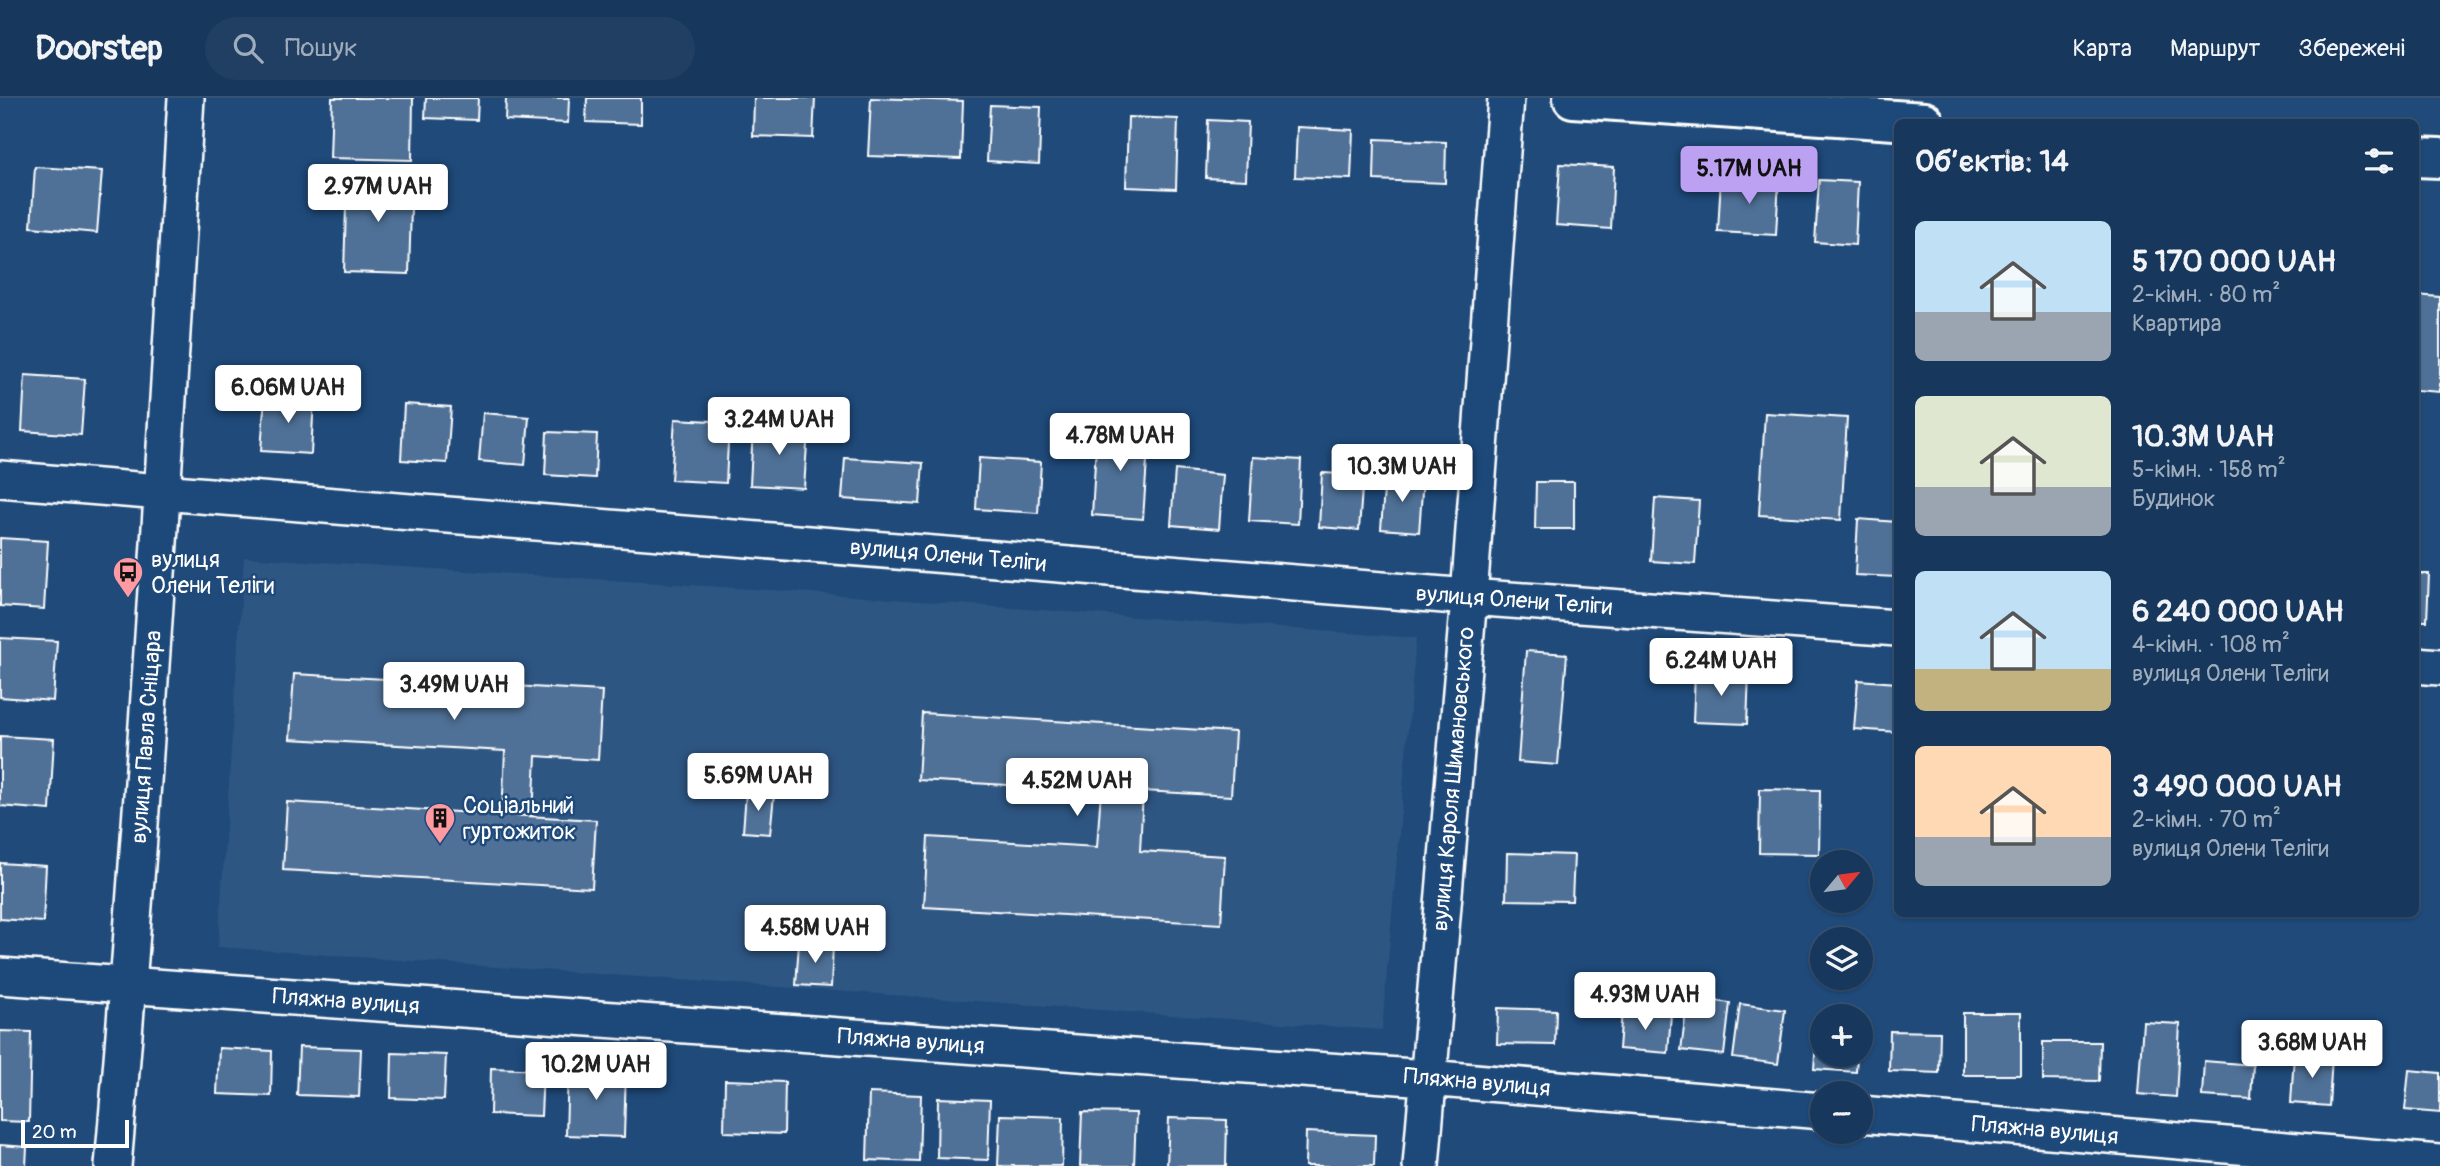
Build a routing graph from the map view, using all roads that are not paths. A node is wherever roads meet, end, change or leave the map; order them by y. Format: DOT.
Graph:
graph roads {
  1 [pos="186,98"];
  2 [pos="1506,98"];
  3 [pos="1573,98"];
  4 [pos="1894,120"];
  5 [pos="2419,157"];
  6 [pos="2440,158"];
  7 [pos="0,479"];
  8 [pos="163,491"];
  9 [pos="1469,597"];
  10 [pos="1894,628"];
  11 [pos="2419,665"];
  12 [pos="2440,667"];
  13 [pos="0,976"];
  14 [pos="129,985"];
  15 [pos="1427,1078"];
  16 [pos="1810,1110"];
  17 [pos="1873,1115"];
  18 [pos="2440,1163"];
  19 [pos="113,1166"];
  20 [pos="1421,1166"];
  1 -- 8 [label="street, вулиця Павла Сніцара"];
  2 -- 9 [label="street, вулиця Кароля Шимановського"];
  3 -- 4 [label="street"];
  5 -- 6 [label="street"];
  7 -- 8 [label="street, вулиця Олени Теліги"];
  8 -- 9 [label="street, вулиця Олени Теліги"];
  8 -- 14 [label="street, вулиця Павла Сніцара"];
  9 -- 10 [label="street, вулиця Олени Теліги"];
  9 -- 15 [label="street, вулиця Кароля Шимановського"];
  11 -- 12 [label="street"];
  13 -- 14 [label="street, Пляжна вулиця"];
  14 -- 15 [label="street, Пляжна вулиця"];
  14 -- 19 [label="street, вулиця Павла Сніцара"];
  15 -- 16 [label="street, Пляжна вулиця"];
  15 -- 20 [label="street, вулиця Кароля Шимановського"];
  17 -- 18 [label="street, Пляжна вулиця"];
}
